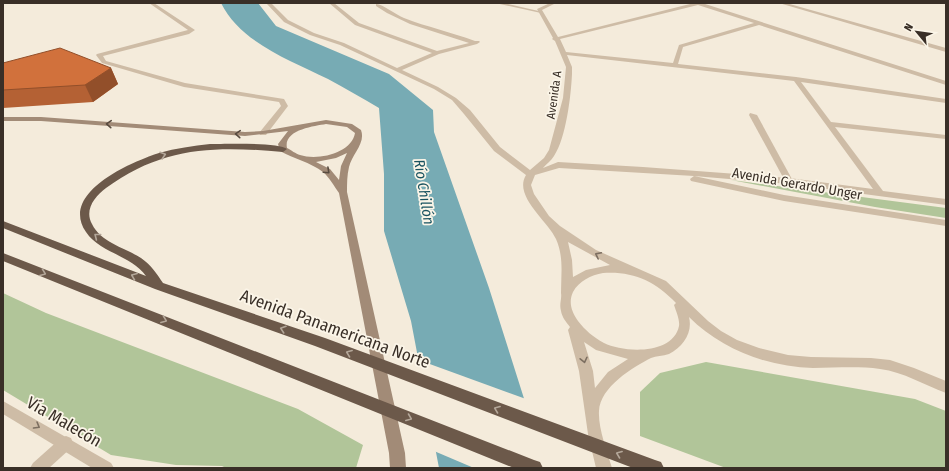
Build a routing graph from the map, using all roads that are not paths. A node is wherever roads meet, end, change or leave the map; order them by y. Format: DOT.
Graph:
graph roads {
  1 [pos="151,3"];
  2 [pos="268,3"];
  3 [pos="331,3"];
  4 [pos="497,3"];
  5 [pos="554,3"];
  6 [pos="698,3"];
  7 [pos="781,3"];
  8 [pos="378,5"];
  9 [pos="541,12"];
  10 [pos="759,23"];
  11 [pos="555,39"];
  12 [pos="946,50"];
  13 [pos="438,53"];
  14 [pos="562,53"];
  15 [pos="675,65"];
  16 [pos="397,70"];
  17 [pos="796,80"];
  18 [pos="946,83"];
  19 [pos="946,101"];
  20 [pos="753,115"];
  21 [pos="3,119"];
  22 [pos="828,124"];
  23 [pos="305,126"];
  24 [pos="263,133"];
  25 [pos="946,138"];
  26 [pos="358,142"];
  27 [pos="283,149"];
  28 [pos="304,158"];
  29 [pos="643,170"];
  30 [pos="531,174"];
  31 [pos="789,181"];
  32 [pos="343,192"];
  33 [pos="879,192"];
  34 [pos="946,202"];
  35 [pos="946,223"];
  36 [pos="3,224"];
  37 [pos="554,226"];
  38 [pos="3,257"];
  39 [pos="634,271"];
  40 [pos="159,286"];
  41 [pos="566,294"];
  42 [pos="678,299"];
  43 [pos="571,323"];
  44 [pos="647,356"];
  45 [pos="946,387"];
  46 [pos="3,407"];
  47 [pos="593,409"];
  48 [pos="66,443"];
  49 [pos="397,453"];
  50 [pos="38,468"];
  51 [pos="106,468"];
  52 [pos="390,468"];
  53 [pos="398,468"];
  54 [pos="534,468"];
  55 [pos="604,468"];
  56 [pos="655,468"];
  1 -- 24 [label="street"];
  2 -- 16 [label="street"];
  3 -- 13 [label="street"];
  4 -- 9 [label="street"];
  5 -- 9 [label="street"];
  6 -- 10 [label="street"];
  6 -- 11 [label="street"];
  7 -- 12 [label="street"];
  8 -- 13 [label="street"];
  9 -- 11 [label="street, Avenida A"];
  10 -- 15 [label="street"];
  10 -- 18 [label="street"];
  11 -- 14 [label="street, Avenida A"];
  13 -- 16 [label="street"];
  14 -- 15 [label="street"];
  14 -- 30 [label="street, Avenida A"];
  15 -- 17 [label="street"];
  16 -- 30 [label="street"];
  17 -- 19 [label="street"];
  17 -- 22 [label="street"];
  20 -- 31 [label="street"];
  24 -- 21 [label="main road, one-way"];
  22 -- 25 [label="street"];
  22 -- 33 [label="street"];
  23 -- 24 [label="main road"];
  23 -- 26 [label="main road"];
  23 -- 27 [label="main road"];
  26 -- 28 [label="main road"];
  26 -- 32 [label="main road"];
  27 -- 28 [label="main road"];
  40 -- 27 [label="highway, one-way"];
  28 -- 32 [label="main road, one-way"];
  29 -- 30 [label="street, Avenida Gerardo Unger"];
  29 -- 31 [label="street, Avenida Gerardo Unger"];
  29 -- 35 [label="street, Avenida Gerardo Unger"];
  30 -- 37 [label="street"];
  31 -- 33 [label="street, Avenida Gerardo Unger"];
  32 -- 49 [label="main road"];
  33 -- 34 [label="street, Avenida Gerardo Unger"];
  40 -- 36 [label="highway, Avenida Panamericana Norte, one-way"];
  39 -- 37 [label="street, one-way"];
  37 -- 41 [label="street"];
  38 -- 54 [label="highway, one-way"];
  39 -- 41 [label="street"];
  39 -- 42 [label="street"];
  56 -- 40 [label="highway, Avenida Panamericana Norte, one-way"];
  41 -- 43 [label="street"];
  42 -- 44 [label="street"];
  42 -- 45 [label="street"];
  43 -- 44 [label="street"];
  43 -- 47 [label="street, one-way"];
  44 -- 47 [label="street"];
  46 -- 48 [label="street, Vía Malecón, one-way"];
  47 -- 55 [label="street"];
  48 -- 50 [label="street"];
  48 -- 51 [label="street, Vía Malecón"];
  49 -- 52 [label="main road"];
  49 -- 53 [label="main road"];
}
